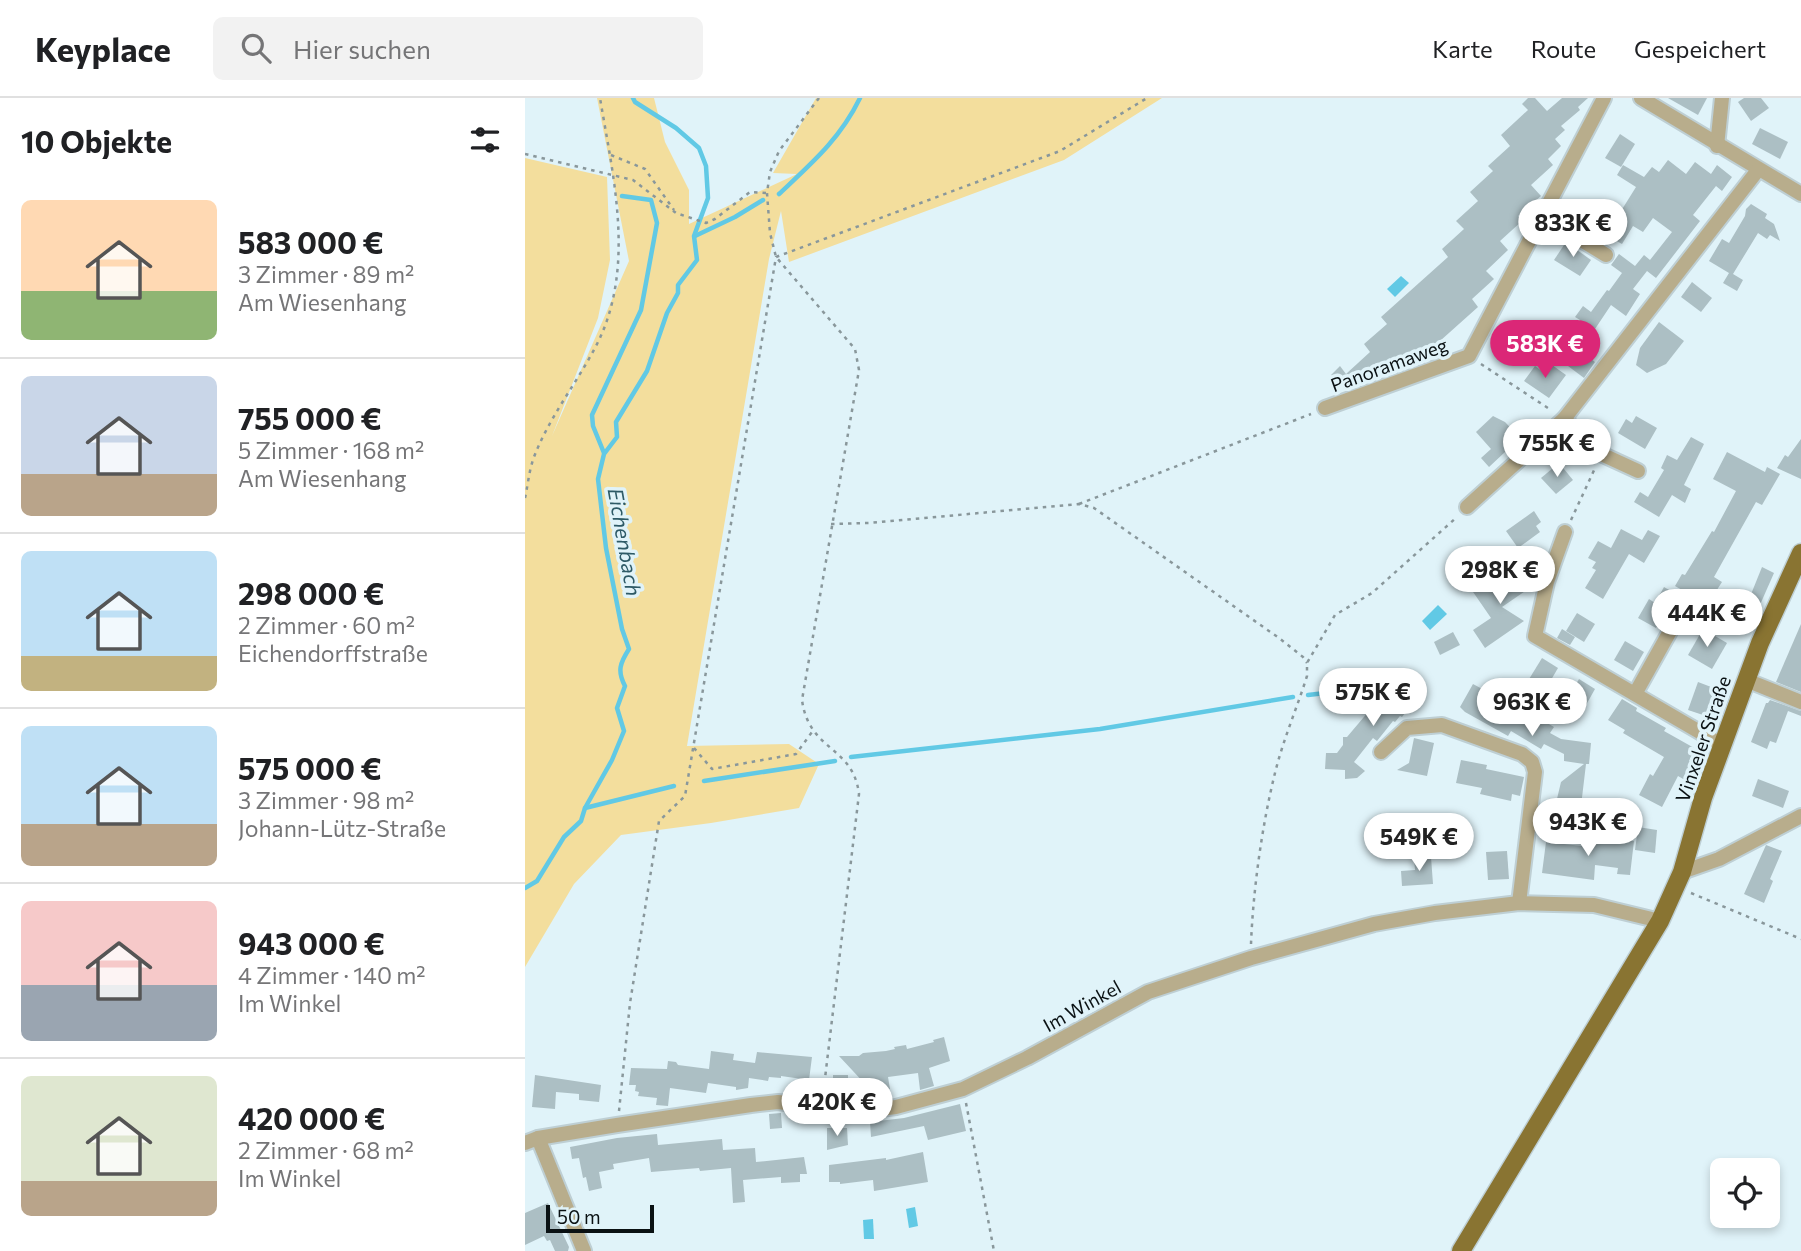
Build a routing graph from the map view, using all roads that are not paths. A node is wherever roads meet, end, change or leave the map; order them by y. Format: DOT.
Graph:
graph roads {
  1 [pos="1604,98"];
  2 [pos="1640,98"];
  3 [pos="1722,98"];
  4 [pos="1717,146"];
  5 [pos="1758,170"];
  6 [pos="1801,194"];
  7 [pos="1542,216"];
  8 [pos="1606,255"];
  9 [pos="1325,408"];
  10 [pos="1564,419"];
  11 [pos="1638,471"];
  12 [pos="1468,507"];
  13 [pos="1565,532"];
  14 [pos="1801,553"];
  15 [pos="1683,608"];
  16 [pos="1746,680"];
  17 [pos="1635,694"];
  18 [pos="1801,702"];
  19 [pos="1722,745"];
  20 [pos="1381,752"];
  21 [pos="1801,816"];
  22 [pos="1682,872"];
  23 [pos="1519,903"];
  24 [pos="1660,921"];
  25 [pos="531,1141"];
  26 [pos="584,1251"];
  27 [pos="1461,1251"];
  1 -- 7 [label="street, Panoramaweg"];
  2 -- 4 [label="street"];
  3 -- 4 [label="street"];
  4 -- 5 [label="street"];
  5 -- 6 [label="street"];
  5 -- 10 [label="street"];
  7 -- 8 [label="street"];
  7 -- 9 [label="street, Panoramaweg"];
  10 -- 11 [label="street"];
  10 -- 12 [label="street"];
  13 -- 17 [label="street"];
  14 -- 16 [label="main road, Vinxeler Straße"];
  15 -- 17 [label="street"];
  16 -- 18 [label="street"];
  16 -- 19 [label="main road, Vinxeler Straße"];
  17 -- 19 [label="street"];
  19 -- 22 [label="main road, Vinxeler Straße"];
  20 -- 23 [label="street"];
  21 -- 22 [label="street"];
  22 -- 24 [label="main road, Vinxeler Straße"];
  23 -- 24 [label="street, Im Winkel"];
  23 -- 25 [label="street, Im Winkel"];
  24 -- 27 [label="main road, Vinxeler Straße"];
  25 -- 26 [label="street"];
}
